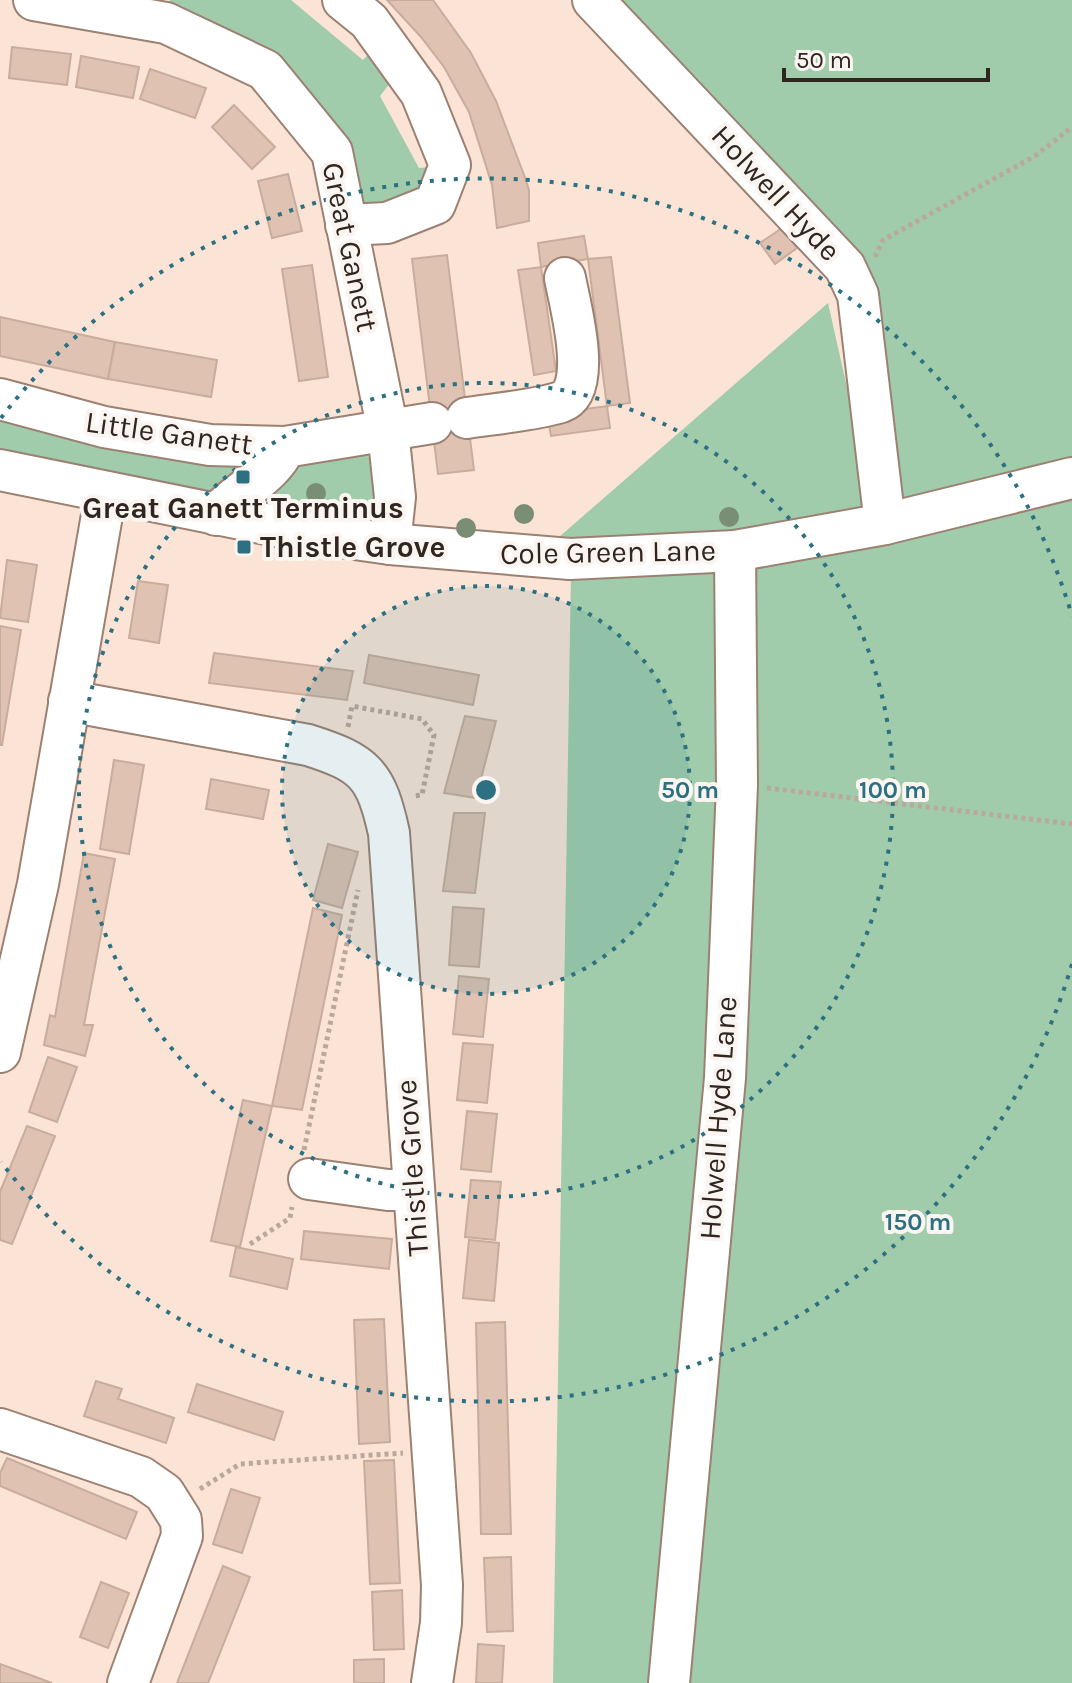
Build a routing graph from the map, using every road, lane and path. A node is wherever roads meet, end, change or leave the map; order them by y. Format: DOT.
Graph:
graph roads {
  1 [pos="34,0"];
  2 [pos="343,0"];
  3 [pos="593,0"];
  4 [pos="168,12"];
  5 [pos="1072,127"];
  6 [pos="346,225"];
  7 [pos="565,278"];
  8 [pos="858,295"];
  9 [pos="0,399"];
  10 [pos="388,431"];
  11 [pos="285,447"];
  12 [pos="0,470"];
  13 [pos="1072,478"];
  14 [pos="106,492"];
  15 [pos="216,515"];
  16 [pos="885,524"];
  17 [pos="390,544"];
  18 [pos="735,551"];
  19 [pos="69,701"];
  20 [pos="342,755"];
  21 [pos="737,785"];
  22 [pos="381,797"];
  23 [pos="1072,824"];
  24 [pos="359,888"];
  25 [pos="8,977"];
  26 [pos="0,1052"];
  27 [pos="301,1181"];
  28 [pos="414,1190"];
  29 [pos="250,1244"];
  30 [pos="0,1429"];
  31 [pos="432,1451"];
  32 [pos="172,1506"];
  33 [pos="128,1683"];
  34 [pos="432,1683"];
  35 [pos="669,1683"];
  1 -- 4 [label="street, Great Ganett"];
  2 -- 6 [label="street"];
  3 -- 8 [label="street, Holwell Hyde"];
  4 -- 6 [label="street, Great Ganett"];
  5 -- 8 [label="path"];
  6 -- 10 [label="street, Great Ganett"];
  7 -- 10 [label="street, Little Ganett"];
  8 -- 16 [label="street, Holwell Hyde"];
  9 -- 11 [label="street, Little Ganett"];
  10 -- 11 [label="street, Little Ganett"];
  10 -- 17 [label="street, Great Ganett"];
  11 -- 15 [label="street"];
  12 -- 14 [label="street, Cole Green Lane"];
  13 -- 16 [label="street, Cole Green Lane"];
  14 -- 15 [label="street, Cole Green Lane"];
  14 -- 19 [label="street"];
  15 -- 17 [label="street, Cole Green Lane"];
  16 -- 18 [label="street, Cole Green Lane"];
  17 -- 18 [label="street, Cole Green Lane"];
  18 -- 21 [label="street, Holwell Hyde Lane"];
  19 -- 20 [label="street, Thistle Grove"];
  19 -- 25 [label="street"];
  20 -- 22 [label="street, Thistle Grove"];
  20 -- 22 [label="path"];
  21 -- 23 [label="path"];
  21 -- 35 [label="street, Holwell Hyde Lane"];
  22 -- 28 [label="street, Thistle Grove"];
  24 -- 27 [label="path"];
  25 -- 26 [label="street"];
  27 -- 28 [label="street"];
  27 -- 29 [label="path"];
  28 -- 31 [label="street, Thistle Grove"];
  30 -- 32 [label="street"];
  31 -- 32 [label="path"];
  31 -- 34 [label="street, Thistle Grove"];
  32 -- 33 [label="street"];
}
